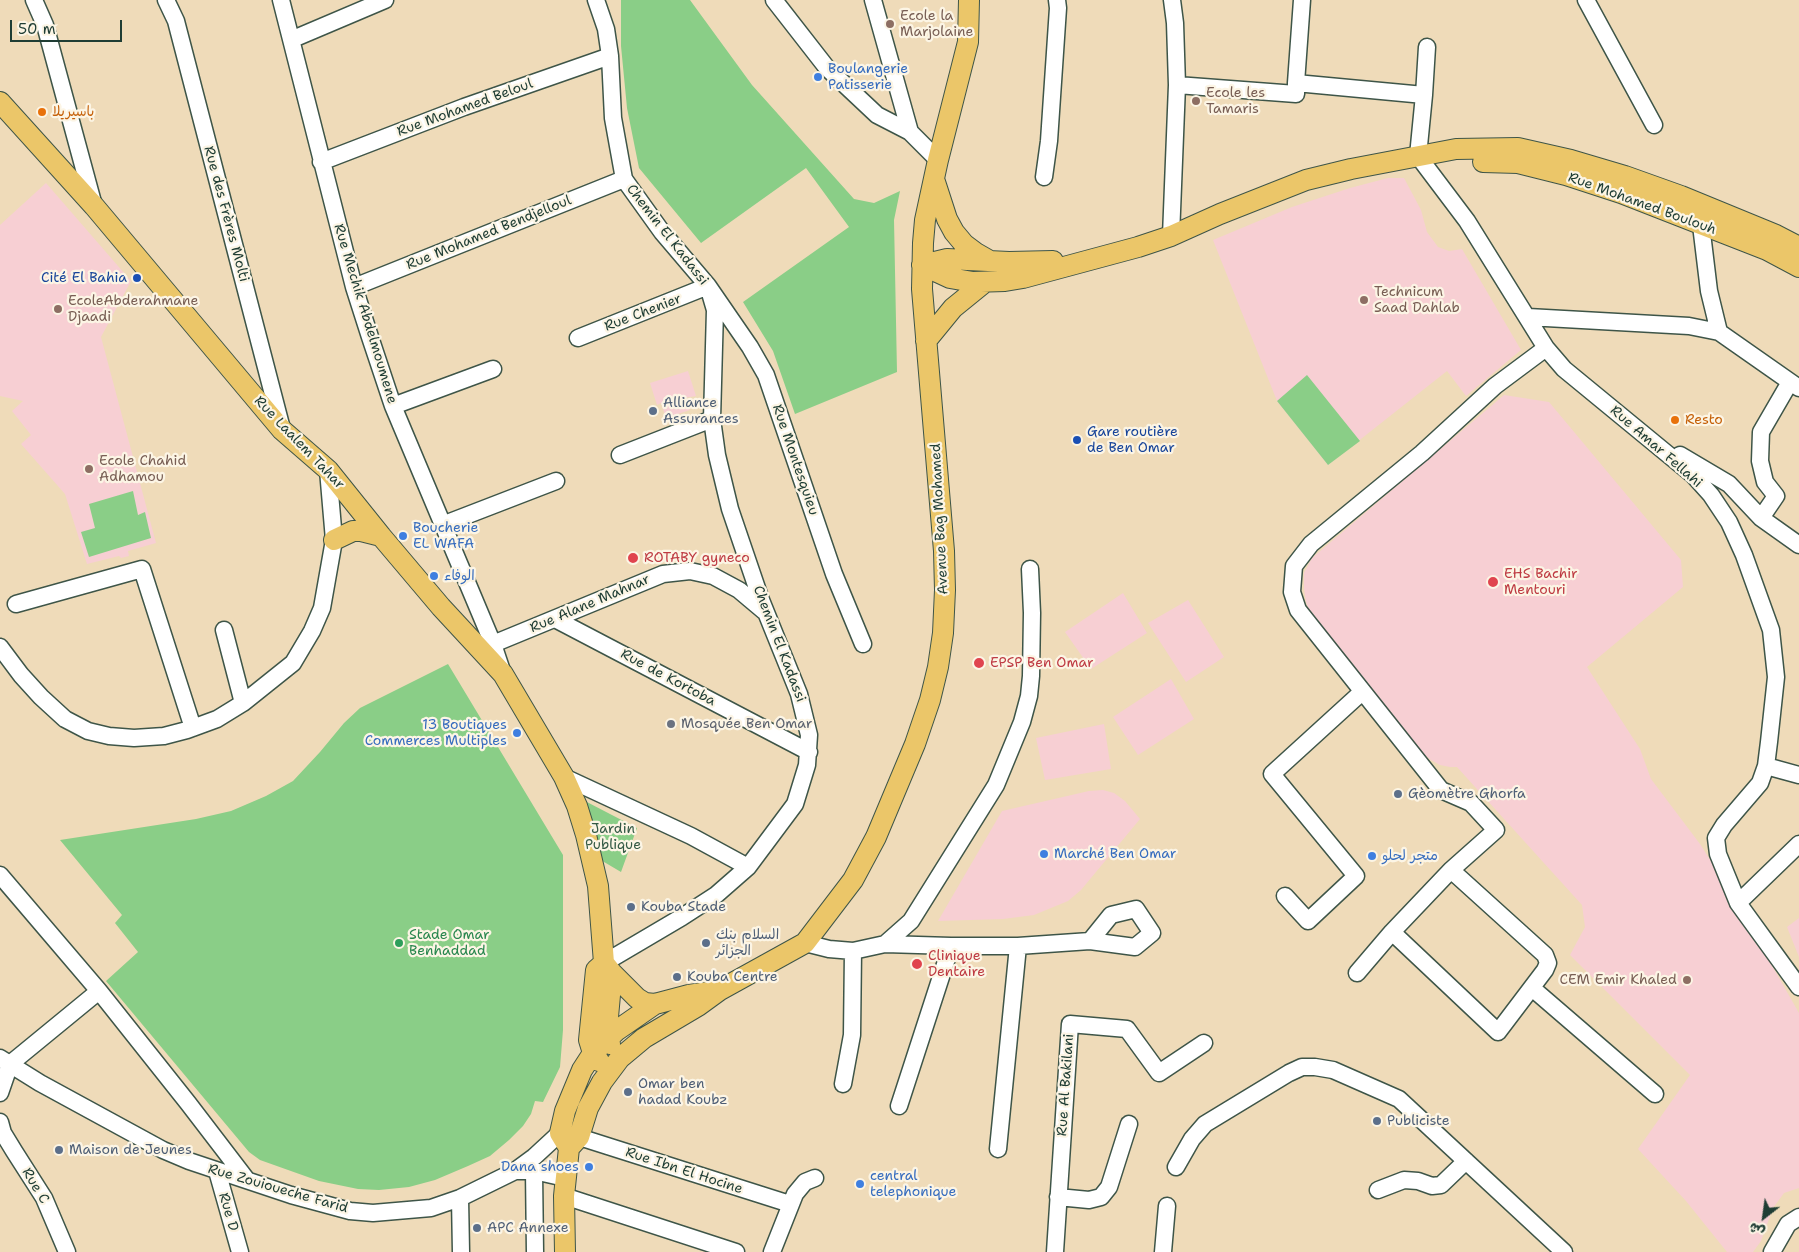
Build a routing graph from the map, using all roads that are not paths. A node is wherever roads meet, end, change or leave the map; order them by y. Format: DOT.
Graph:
graph roads {
  1 [pos="34,0"];
  2 [pos="166,0"];
  3 [pos="281,0"];
  4 [pos="385,0"];
  5 [pos="596,0"];
  6 [pos="774,0"];
  7 [pos="873,0"];
  8 [pos="970,0"];
  9 [pos="1057,0"];
  10 [pos="1172,0"];
  11 [pos="1302,0"];
  12 [pos="1586,0"];
  13 [pos="292,39"];
  14 [pos="1427,47"];
  15 [pos="610,56"];
  16 [pos="1296,83"];
  17 [pos="1177,85"];
  18 [pos="1424,95"];
  19 [pos="0,102"];
  20 [pos="1654,125"];
  21 [pos="910,132"];
  22 [pos="1418,156"];
  23 [pos="322,162"];
  24 [pos="936,169"];
  25 [pos="1044,177"];
  26 [pos="624,179"];
  27 [pos="94,206"];
  28 [pos="1701,225"];
  29 [pos="1171,236"];
  30 [pos="1799,247"];
  31 [pos="1100,257"];
  32 [pos="990,261"];
  33 [pos="922,265"];
  34 [pos="1799,267"];
  35 [pos="985,282"];
  36 [pos="708,286"];
  37 [pos="354,287"];
  38 [pos="1528,317"];
  39 [pos="1719,332"];
  40 [pos="578,338"];
  41 [pos="926,341"];
  42 [pos="1546,348"];
  43 [pos="493,369"];
  44 [pos="1794,385"];
  45 [pos="394,406"];
  46 [pos="712,419"];
  47 [pos="282,430"];
  48 [pos="1645,435"];
  49 [pos="620,455"];
  50 [pos="328,470"];
  51 [pos="556,480"];
  52 [pos="1762,518"];
  53 [pos="442,525"];
  54 [pos="381,536"];
  55 [pos="334,540"];
  56 [pos="1799,545"];
  57 [pos="1030,569"];
  58 [pos="16,604"];
  59 [pos="767,613"];
  60 [pos="555,619"];
  61 [pos="224,630"];
  62 [pos="493,644"];
  63 [pos="864,644"];
  64 [pos="0,647"];
  65 [pos="502,674"];
  66 [pos="1362,692"];
  67 [pos="242,703"];
  68 [pos="194,728"];
  69 [pos="809,752"];
  70 [pos="1766,766"];
  71 [pos="1799,774"];
  72 [pos="564,777"];
  73 [pos="1799,844"];
  74 [pos="748,868"];
  75 [pos="1450,870"];
  76 [pos="0,874"];
  77 [pos="1285,896"];
  78 [pos="1738,903"];
  79 [pos="1392,932"];
  80 [pos="1090,941"];
  81 [pos="804,943"];
  82 [pos="885,944"];
  83 [pos="951,946"];
  84 [pos="1018,946"];
  85 [pos="853,951"];
  86 [pos="608,968"];
  87 [pos="1357,973"];
  88 [pos="1799,987"];
  89 [pos="1532,988"];
  90 [pos="720,990"];
  91 [pos="99,991"];
  92 [pos="655,1004"];
  93 [pos="1204,1043"];
  94 [pos="600,1046"];
  95 [pos="5,1061"];
  96 [pos="614,1065"];
  97 [pos="843,1084"];
  98 [pos="0,1092"];
  99 [pos="1655,1094"];
  100 [pos="899,1106"];
  101 [pos="0,1122"];
  102 [pos="1130,1124"];
  103 [pos="569,1139"];
  104 [pos="998,1149"];
  105 [pos="1466,1161"];
  106 [pos="1176,1167"];
  107 [pos="217,1171"];
  108 [pos="515,1171"];
  109 [pos="534,1171"];
  110 [pos="815,1178"];
  111 [pos="247,1180"];
  112 [pos="565,1187"];
  113 [pos="1378,1190"];
  114 [pos="1058,1197"];
  115 [pos="460,1198"];
  116 [pos="790,1204"];
  117 [pos="1166,1206"];
  118 [pos="1799,1217"];
  119 [pos="67,1252"];
  120 [pos="240,1252"];
  121 [pos="460,1252"];
  122 [pos="535,1252"];
  123 [pos="566,1252"];
  124 [pos="736,1252"];
  125 [pos="772,1252"];
  126 [pos="1055,1252"];
  127 [pos="1163,1252"];
  128 [pos="1564,1252"];
  129 [pos="1772,1252"];
  1 -- 27 [label="street, Rue Laalem Tahar"];
  2 -- 47 [label="street, Rue des Frères Molti"];
  3 -- 13 [label="street, Rue Mechik Abdelmoumene"];
  4 -- 13 [label="street"];
  5 -- 15 [label="street, Chemin El Kadassi"];
  6 -- 21 [label="street"];
  7 -- 21 [label="street"];
  8 -- 24 [label="main road, Avenue Bag Mohamed"];
  9 -- 25 [label="street"];
  10 -- 17 [label="street"];
  11 -- 16 [label="street"];
  12 -- 20 [label="street"];
  13 -- 23 [label="street, Rue Mechik Abdelmoumene"];
  14 -- 18 [label="street"];
  15 -- 23 [label="street, Rue Mohamed Beloul"];
  15 -- 26 [label="street, Chemin El Kadassi"];
  16 -- 17 [label="street"];
  16 -- 18 [label="street"];
  17 -- 29 [label="street"];
  18 -- 22 [label="street"];
  19 -- 27 [label="main road"];
  21 -- 24 [label="street"];
  22 -- 28 [label="main road, Rue Mohamed Boulouh"];
  22 -- 29 [label="main road"];
  22 -- 30 [label="main road"];
  22 -- 38 [label="street, Rue Amar Fellahi"];
  23 -- 37 [label="street, Rue Mechik Abdelmoumene"];
  24 -- 32 [label="main road"];
  24 -- 33 [label="main road, Avenue Bag Mohamed"];
  26 -- 36 [label="street, Chemin El Kadassi"];
  26 -- 37 [label="street, Rue Mohamed Bendjelloul"];
  27 -- 47 [label="main road, Rue Laalem Tahar"];
  28 -- 34 [label="main road, Rue Mohamed Boulouh"];
  28 -- 39 [label="street"];
  29 -- 31 [label="main road"];
  31 -- 32 [label="main road"];
  31 -- 35 [label="main road"];
  32 -- 33 [label="main road"];
  33 -- 35 [label="main road"];
  33 -- 41 [label="main road, Avenue Bag Mohamed"];
  35 -- 41 [label="main road"];
  36 -- 40 [label="street, Rue Chenier"];
  36 -- 46 [label="street, Chemin El Kadassi"];
  36 -- 63 [label="street, Rue Montesquieu"];
  37 -- 45 [label="street, Rue Mechik Abdelmoumene"];
  38 -- 39 [label="street"];
  38 -- 42 [label="street, Rue Amar Fellahi"];
  39 -- 44 [label="street"];
  41 -- 81 [label="main road, Avenue Bag Mohamed"];
  42 -- 48 [label="street, Rue Amar Fellahi"];
  42 -- 66 [label="street"];
  43 -- 45 [label="street"];
  44 -- 52 [label="street"];
  45 -- 53 [label="street, Rue Mechik Abdelmoumene"];
  46 -- 49 [label="street"];
  46 -- 59 [label="street, Chemin El Kadassi"];
  47 -- 50 [label="main road, Rue Laalem Tahar"];
  48 -- 52 [label="street"];
  48 -- 70 [label="street, Rue Amar Fellahi"];
  50 -- 54 [label="main road, Rue Laalem Tahar"];
  50 -- 55 [label="street"];
  51 -- 53 [label="street"];
  52 -- 56 [label="street"];
  53 -- 62 [label="street, Rue Mechik Abdelmoumene"];
  54 -- 55 [label="main road"];
  54 -- 65 [label="main road, Rue Laalem Tahar"];
  55 -- 67 [label="street"];
  57 -- 82 [label="street"];
  58 -- 68 [label="street"];
  59 -- 60 [label="street, Rue Alane Mahnar"];
  59 -- 69 [label="street, Chemin El Kadassi"];
  60 -- 62 [label="street, Rue Alane Mahnar"];
  60 -- 69 [label="street, Rue de Kortoba"];
  61 -- 67 [label="street"];
  62 -- 65 [label="street, Rue Mechik Abdelmoumene"];
  64 -- 68 [label="street"];
  65 -- 72 [label="main road, Rue Laalem Tahar"];
  66 -- 75 [label="street"];
  66 -- 77 [label="street"];
  67 -- 68 [label="street"];
  69 -- 74 [label="street, Chemin El Kadassi"];
  70 -- 71 [label="street"];
  70 -- 78 [label="street, Rue Amar Fellahi"];
  72 -- 74 [label="street"];
  72 -- 86 [label="main road, Rue Laalem Tahar"];
  73 -- 78 [label="street"];
  74 -- 86 [label="street, Chemin El Kadassi"];
  75 -- 79 [label="street"];
  75 -- 89 [label="street"];
  76 -- 91 [label="street"];
  78 -- 88 [label="street, Rue Amar Fellahi"];
  79 -- 87 [label="street"];
  79 -- 89 [label="street"];
  80 -- 84 [label="street"];
  81 -- 85 [label="street"];
  81 -- 90 [label="main road, Avenue Bag Mohamed"];
  82 -- 83 [label="street"];
  82 -- 85 [label="street"];
  83 -- 84 [label="street"];
  83 -- 100 [label="street"];
  84 -- 104 [label="street"];
  85 -- 97 [label="street"];
  86 -- 92 [label="main road"];
  86 -- 94 [label="main road"];
  89 -- 99 [label="street"];
  90 -- 92 [label="main road"];
  90 -- 96 [label="main road"];
  91 -- 95 [label="street"];
  91 -- 111 [label="street"];
  92 -- 94 [label="main road"];
  93 -- 114 [label="street, Rue Al Bakilani"];
  94 -- 96 [label="main road"];
  94 -- 103 [label="main road"];
  95 -- 98 [label="street"];
  95 -- 107 [label="street, Rue Zouioueche Farid"];
  96 -- 103 [label="main road"];
  101 -- 119 [label="street, Rue C"];
  102 -- 114 [label="street"];
  103 -- 108 [label="street, Rue Zouioueche Farid"];
  103 -- 112 [label="main road"];
  103 -- 116 [label="street, Rue Ibn El Hocine"];
  105 -- 106 [label="street"];
  105 -- 113 [label="street"];
  105 -- 128 [label="street"];
  107 -- 111 [label="street, Rue Zouioueche Farid"];
  107 -- 120 [label="street, Rue D"];
  108 -- 109 [label="street"];
  108 -- 115 [label="street, Rue Zouioueche Farid"];
  109 -- 112 [label="street"];
  109 -- 122 [label="street"];
  110 -- 116 [label="street"];
  111 -- 115 [label="street, Rue Zouioueche Farid"];
  112 -- 123 [label="main road"];
  112 -- 124 [label="street"];
  114 -- 126 [label="street, Rue Al Bakilani"];
  115 -- 121 [label="street"];
  116 -- 125 [label="street"];
  117 -- 127 [label="street"];
  118 -- 129 [label="street"];
}
